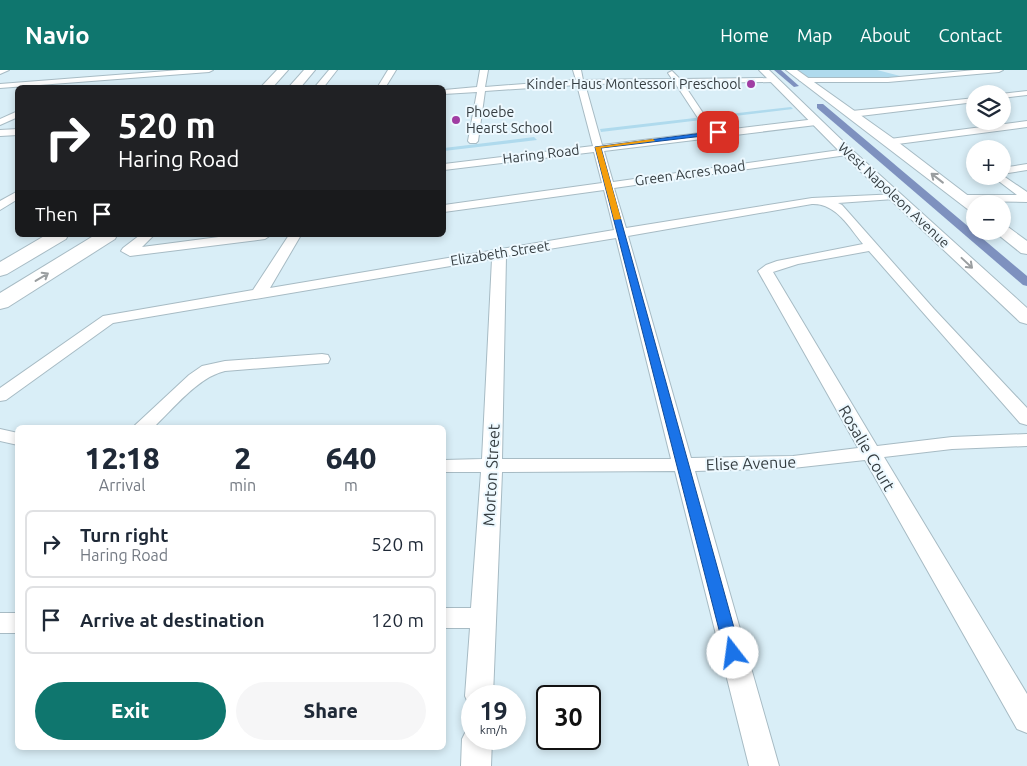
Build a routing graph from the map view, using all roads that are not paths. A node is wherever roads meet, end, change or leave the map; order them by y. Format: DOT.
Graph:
graph roads {
  1 [pos="5,70"];
  2 [pos="98,70"];
  3 [pos="165,70"];
  4 [pos="196,70"];
  5 [pos="209,70"];
  6 [pos="283,70"];
  7 [pos="310,70"];
  8 [pos="333,70"];
  9 [pos="392,70"];
  10 [pos="484,70"];
  11 [pos="577,70"];
  12 [pos="670,70"];
  13 [pos="764,70"];
  14 [pos="791,70"];
  15 [pos="999,70"];
  16 [pos="889,71"];
  17 [pos="0,72"];
  18 [pos="84,78"];
  19 [pos="925,78"];
  20 [pos="677,80"];
  21 [pos="774,80"];
  22 [pos="803,80"];
  23 [pos="180,82"];
  24 [pos="581,82"];
  25 [pos="0,84"];
  26 [pos="71,85"];
  27 [pos="268,85"];
  28 [pos="296,85"];
  29 [pos="320,85"];
  30 [pos="383,85"];
  31 [pos="481,89"];
  32 [pos="446,92"];
  33 [pos="1027,93"];
  34 [pos="1011,95"];
  35 [pos="806,96"];
  36 [pos="966,101"];
  37 [pos="15,114"];
  38 [pos="852,114"];
  39 [pos="701,116"];
  40 [pos="0,122"];
  41 [pos="816,122"];
  42 [pos="1027,124"];
  43 [pos="15,132"];
  44 [pos="0,133"];
  45 [pos="473,141"];
  46 [pos="890,142"];
  47 [pos="598,147"];
  48 [pos="847,152"];
  49 [pos="446,167"];
  50 [pos="1027,167"];
  51 [pos="1011,170"];
  52 [pos="608,185"];
  53 [pos="1009,185"];
  54 [pos="15,196"];
  55 [pos="894,196"];
  56 [pos="962,198"];
  57 [pos="1027,198"];
  58 [pos="821,200"];
  59 [pos="966,201"];
  60 [pos="0,206"];
  61 [pos="446,209"];
  62 [pos="621,233"];
  63 [pos="56,237"];
  64 [pos="105,237"];
  65 [pos="145,237"];
  66 [pos="249,237"];
  67 [pos="294,237"];
  68 [pos="1011,237"];
  69 [pos="872,246"];
  70 [pos="1027,249"];
  71 [pos="130,252"];
  72 [pos="499,253"];
  73 [pos="0,270"];
  74 [pos="259,293"];
  75 [pos="0,302"];
  76 [pos="1027,318"];
  77 [pos="322,359"];
  78 [pos="0,396"];
  79 [pos="1027,419"];
  80 [pos="144,425"];
  81 [pos="0,435"];
  82 [pos="15,438"];
  83 [pos="1027,440"];
  84 [pos="869,452"];
  85 [pos="683,465"];
  86 [pos="446,466"];
  87 [pos="492,466"];
  88 [pos="446,618"];
  89 [pos="483,618"];
  90 [pos="0,623"];
  91 [pos="15,623"];
  92 [pos="480,685"];
  93 [pos="1027,720"];
  94 [pos="477,750"];
  95 [pos="476,766"];
  96 [pos="764,766"];
  1 -- 17 [label="street"];
  2 -- 18 [label="street"];
  3 -- 18 [label="street"];
  4 -- 5 [label="street"];
  4 -- 18 [label="street"];
  4 -- 23 [label="street"];
  6 -- 27 [label="highway"];
  7 -- 28 [label="highway"];
  8 -- 29 [label="street"];
  9 -- 30 [label="street"];
  10 -- 31 [label="street"];
  11 -- 24 [label="street"];
  12 -- 20 [label="street"];
  13 -- 21 [label="main road, West Napoleon Avenue"];
  14 -- 22 [label="main road, West Napoleon Avenue"];
  15 -- 19 [label="street"];
  16 -- 19 [label="street"];
  18 -- 25 [label="street"];
  18 -- 26 [label="street"];
  19 -- 22 [label="street"];
  20 -- 21 [label="street"];
  20 -- 24 [label="street"];
  20 -- 39 [label="street"];
  21 -- 35 [label="main road, West Napoleon Avenue"];
  22 -- 35 [label="main road, West Napoleon Avenue"];
  24 -- 31 [label="street"];
  24 -- 47 [label="street"];
  31 -- 32 [label="street"];
  31 -- 45 [label="street"];
  33 -- 34 [label="street"];
  35 -- 38 [label="main road, West Napoleon Avenue"];
  35 -- 41 [label="main road, West Napoleon Avenue"];
  36 -- 38 [label="street"];
  37 -- 40 [label="street"];
  38 -- 46 [label="main road, West Napoleon Avenue"];
  41 -- 47 [label="street, Haring Road"];
  41 -- 48 [label="main road, West Napoleon Avenue"];
  42 -- 46 [label="street"];
  43 -- 44 [label="street"];
  56 -- 46 [label="main road, West Napoleon Avenue, one-way"];
  47 -- 49 [label="street, Haring Road"];
  47 -- 52 [label="street"];
  48 -- 52 [label="street, Green Acres Road"];
  48 -- 55 [label="main road, West Napoleon Avenue"];
  50 -- 51 [label="street"];
  52 -- 61 [label="street, Green Acres Road"];
  52 -- 62 [label="street"];
  53 -- 57 [label="street"];
  54 -- 60 [label="street"];
  55 -- 58 [label="street, Elizabeth Street"];
  55 -- 76 [label="main road, West Napoleon Avenue, one-way"];
  56 -- 57 [label="street"];
  56 -- 59 [label="main road, West Napoleon Avenue"];
  58 -- 62 [label="street, Elizabeth Street"];
  58 -- 69 [label="street"];
  62 -- 72 [label="street, Elizabeth Street"];
  62 -- 85 [label="street"];
  63 -- 73 [label="highway"];
  75 -- 64 [label="highway, one-way"];
  65 -- 71 [label="street"];
  66 -- 71 [label="street"];
  67 -- 74 [label="street"];
  68 -- 70 [label="main road"];
  69 -- 79 [label="street"];
  69 -- 84 [label="street, Rosalie Court"];
  72 -- 74 [label="street, Elizabeth Street"];
  72 -- 87 [label="street, Morton Street"];
  74 -- 78 [label="street, Elizabeth Street"];
  77 -- 80 [label="street"];
  81 -- 82 [label="street"];
  83 -- 84 [label="street, Elise Avenue"];
  84 -- 85 [label="street, Elise Avenue"];
  84 -- 93 [label="street, Rosalie Court"];
  85 -- 87 [label="street, Elise Avenue"];
  85 -- 96 [label="street"];
  86 -- 87 [label="street, Elise Avenue"];
  87 -- 89 [label="street, Morton Street"];
  88 -- 89 [label="street"];
  89 -- 92 [label="street, Morton Street"];
  90 -- 91 [label="street"];
  94 -- 95 [label="street"];
}
